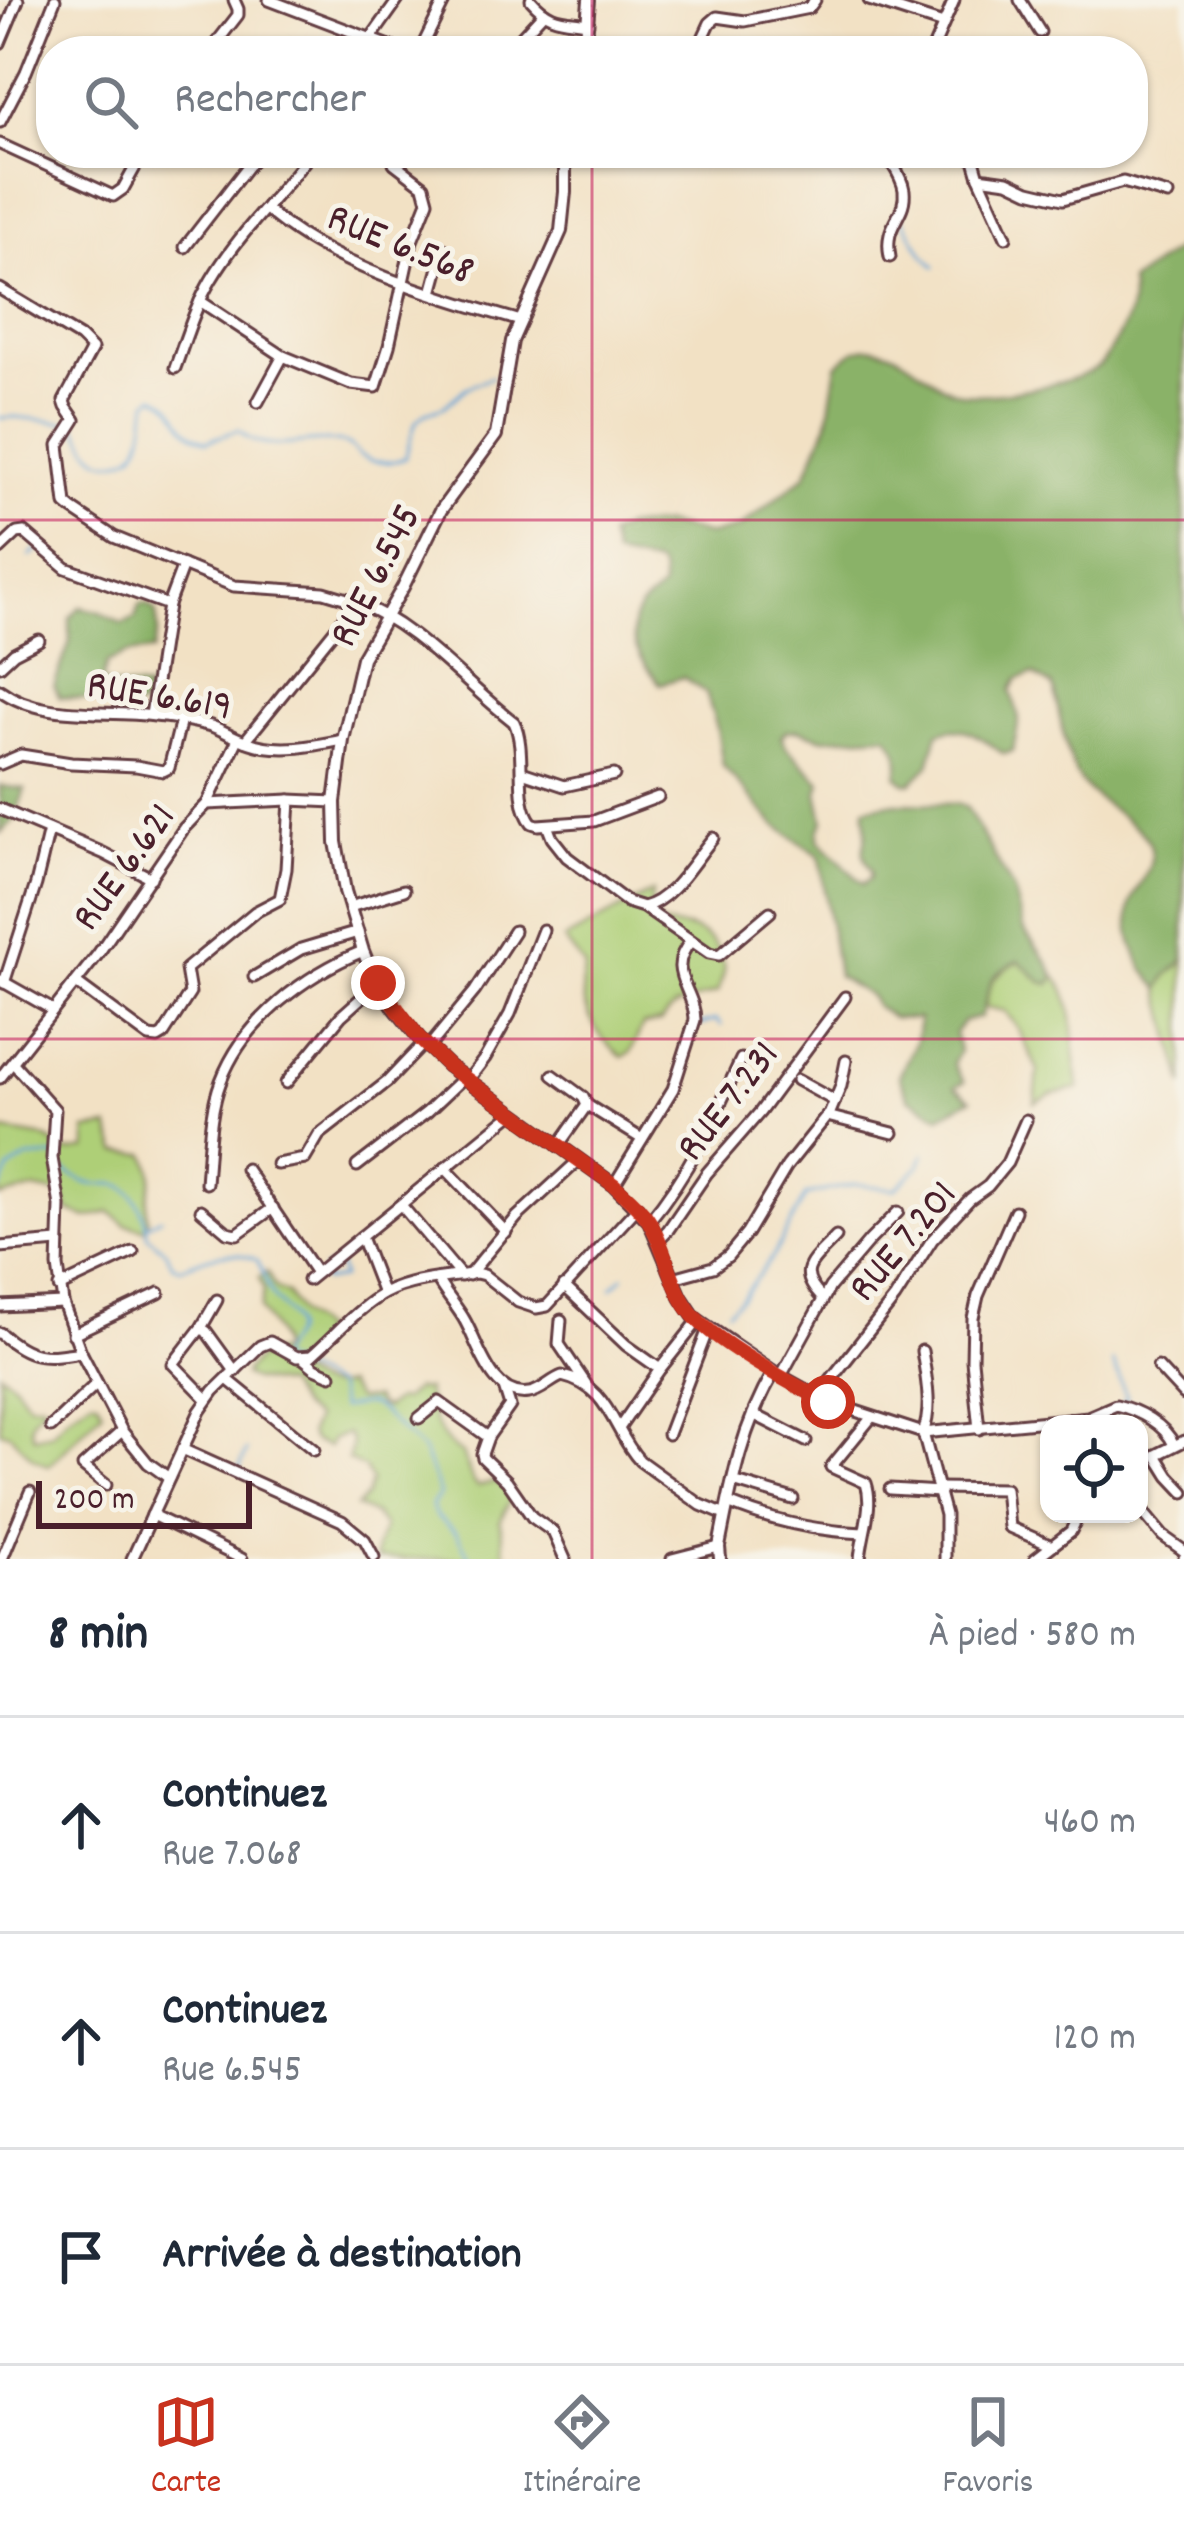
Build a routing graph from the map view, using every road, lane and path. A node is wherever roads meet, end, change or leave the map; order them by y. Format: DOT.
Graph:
graph roads {
  1 [pos="19,0"];
  2 [pos="55,0"];
  3 [pos="233,0"];
  4 [pos="269,0"];
  5 [pos="309,0"];
  6 [pos="398,0"];
  7 [pos="446,0"];
  8 [pos="531,0"];
  9 [pos="589,0"];
  10 [pos="815,0"];
  11 [pos="869,0"];
  12 [pos="954,0"];
  13 [pos="1020,0"];
  14 [pos="544,12"];
  15 [pos="303,14"];
  16 [pos="588,23"];
  17 [pos="943,24"];
  18 [pos="1040,32"];
  19 [pos="40,36"];
  20 [pos="222,36"];
  21 [pos="365,36"];
  22 [pos="372,36"];
  23 [pos="428,36"];
  24 [pos="522,36"];
  25 [pos="586,36"];
  26 [pos="704,36"];
  27 [pos="938,36"];
  28 [pos="0,43"];
  29 [pos="36,47"];
  30 [pos="0,122"];
  31 [pos="0,144"];
  32 [pos="36,161"];
  33 [pos="52,168"];
  34 [pos="134,168"];
  35 [pos="245,168"];
  36 [pos="299,168"];
  37 [pos="399,168"];
  38 [pos="565,168"];
  39 [pos="895,168"];
  40 [pos="976,168"];
  41 [pos="979,177"];
  42 [pos="1168,195"];
  43 [pos="266,209"];
  44 [pos="1006,236"];
  45 [pos="185,247"];
  46 [pos="444,249"];
  47 [pos="890,257"];
  48 [pos="403,284"];
  49 [pos="0,289"];
  50 [pos="432,293"];
  51 [pos="200,301"];
  52 [pos="521,321"];
  53 [pos="283,356"];
  54 [pos="175,368"];
  55 [pos="258,402"];
  56 [pos="0,549"];
  57 [pos="183,565"];
  58 [pos="354,601"];
  59 [pos="168,605"];
  60 [pos="386,615"];
  61 [pos="39,640"];
  62 [pos="0,666"];
  63 [pos="0,690"];
  64 [pos="151,715"];
  65 [pos="182,720"];
  66 [pos="242,740"];
  67 [pos="344,740"];
  68 [pos="0,764"];
  69 [pos="522,772"];
  70 [pos="614,775"];
  71 [pos="658,797"];
  72 [pos="290,800"];
  73 [pos="335,802"];
  74 [pos="207,804"];
  75 [pos="0,808"];
  76 [pos="547,825"];
  77 [pos="49,830"];
  78 [pos="713,838"];
  79 [pos="151,878"];
  80 [pos="404,890"];
  81 [pos="350,907"];
  82 [pos="644,907"];
  83 [pos="770,912"];
  84 [pos="543,929"];
  85 [pos="514,931"];
  86 [pos="358,932"];
  87 [pos="691,941"];
  88 [pos="363,951"];
  89 [pos="254,977"];
  90 [pos="2,982"];
  91 [pos="76,983"];
  92 [pos="378,983"];
  93 [pos="845,998"];
  94 [pos="53,1010"];
  95 [pos="426,1046"];
  96 [pos="741,1058"];
  97 [pos="845,1061"];
  98 [pos="13,1063"];
  99 [pos="553,1075"];
  100 [pos="0,1078"];
  101 [pos="466,1078"];
  102 [pos="797,1080"];
  103 [pos="286,1083"];
  104 [pos="835,1101"];
  105 [pos="587,1105"];
  106 [pos="512,1113"];
  107 [pos="829,1115"];
  108 [pos="1026,1120"];
  109 [pos="893,1132"];
  110 [pos="642,1139"];
  111 [pos="558,1146"];
  112 [pos="578,1161"];
  113 [pos="277,1164"];
  114 [pos="357,1166"];
  115 [pos="445,1168"];
  116 [pos="246,1169"];
  117 [pos="206,1183"];
  118 [pos="614,1185"];
  119 [pos="401,1205"];
  120 [pos="638,1207"];
  121 [pos="273,1208"];
  122 [pos="201,1210"];
  123 [pos="1016,1211"];
  124 [pos="898,1212"];
  125 [pos="649,1221"];
  126 [pos="506,1232"];
  127 [pos="656,1237"];
  128 [pos="836,1237"];
  129 [pos="361,1238"];
  130 [pos="58,1242"];
  131 [pos="0,1247"];
  132 [pos="134,1252"];
  133 [pos="465,1275"];
  134 [pos="673,1279"];
  135 [pos="437,1280"];
  136 [pos="59,1286"];
  137 [pos="564,1286"];
  138 [pos="159,1293"];
  139 [pos="383,1294"];
  140 [pos="823,1299"];
  141 [pos="217,1300"];
  142 [pos="62,1303"];
  143 [pos="0,1306"];
  144 [pos="561,1320"];
  145 [pos="703,1325"];
  146 [pos="201,1328"];
  147 [pos="0,1333"];
  148 [pos="73,1334"];
  149 [pos="922,1351"];
  150 [pos="81,1352"];
  151 [pos="303,1358"];
  152 [pos="1158,1367"];
  153 [pos="660,1369"];
  154 [pos="777,1374"];
  155 [pos="231,1375"];
  156 [pos="332,1375"];
  157 [pos="97,1383"];
  158 [pos="586,1384"];
  159 [pos="504,1387"];
  160 [pos="1184,1395"];
  161 [pos="817,1396"];
  162 [pos="207,1399"];
  163 [pos="753,1414"];
  164 [pos="419,1418"];
  165 [pos="871,1418"];
  166 [pos="51,1427"];
  167 [pos="620,1427"];
  168 [pos="979,1430"];
  169 [pos="122,1431"];
  170 [pos="923,1433"];
  171 [pos="668,1434"];
  172 [pos="488,1437"];
  173 [pos="806,1441"];
  174 [pos="1179,1443"];
  175 [pos="182,1449"];
  176 [pos="314,1450"];
  177 [pos="169,1478"];
  178 [pos="733,1480"];
  179 [pos="106,1485"];
  180 [pos="890,1489"];
  181 [pos="940,1490"];
  182 [pos="30,1492"];
  183 [pos="1184,1492"];
  184 [pos="793,1499"];
  185 [pos="727,1509"];
  186 [pos="152,1515"];
  187 [pos="1148,1518"];
  188 [pos="1075,1523"];
  189 [pos="863,1532"];
  190 [pos="1050,1545"];
  191 [pos="719,1553"];
  192 [pos="1184,1556"];
  193 [pos="374,1557"];
  194 [pos="2,1559"];
  195 [pos="132,1559"];
  196 [pos="242,1559"];
  197 [pos="565,1559"];
  198 [pos="672,1559"];
  199 [pos="860,1559"];
  200 [pos="946,1559"];
  201 [pos="1035,1559"];
  1 -- 28 [label="street"];
  2 -- 19 [label="street"];
  3 -- 20 [label="street"];
  4 -- 15 [label="street"];
  5 -- 15 [label="street"];
  6 -- 22 [label="street"];
  7 -- 23 [label="street"];
  8 -- 14 [label="street"];
  9 -- 16 [label="street"];
  10 -- 26 [label="street"];
  11 -- 17 [label="street"];
  12 -- 17 [label="street"];
  13 -- 18 [label="street"];
  14 -- 16 [label="street"];
  14 -- 24 [label="street"];
  15 -- 21 [label="street"];
  16 -- 25 [label="street"];
  17 -- 27 [label="street"];
  29 -- 30 [label="street"];
  31 -- 32 [label="street"];
  33 -- 34 [label="street"];
  35 -- 45 [label="street"];
  36 -- 43 [label="street"];
  37 -- 48 [label="street"];
  38 -- 52 [label="street, RUE 6.545"];
  39 -- 47 [label="street"];
  40 -- 41 [label="street"];
  41 -- 42 [label="street"];
  41 -- 44 [label="street"];
  43 -- 48 [label="street, RUE 6.568"];
  43 -- 51 [label="street"];
  46 -- 50 [label="street"];
  48 -- 50 [label="street, RUE 6.568"];
  48 -- 53 [label="street"];
  49 -- 57 [label="street"];
  50 -- 52 [label="street, RUE 6.568"];
  51 -- 53 [label="street"];
  51 -- 54 [label="street"];
  52 -- 60 [label="street, RUE 6.545"];
  53 -- 55 [label="street"];
  56 -- 59 [label="street"];
  57 -- 58 [label="street"];
  57 -- 59 [label="street"];
  58 -- 60 [label="street"];
  58 -- 66 [label="street, RUE 6.619"];
  59 -- 64 [label="street"];
  60 -- 67 [label="street, RUE 6.545"];
  60 -- 69 [label="street"];
  61 -- 62 [label="street, RUE 6.619"];
  63 -- 64 [label="street, RUE 6.619"];
  64 -- 65 [label="street, RUE 6.619"];
  65 -- 66 [label="street, RUE 6.619"];
  65 -- 68 [label="street"];
  66 -- 67 [label="street"];
  66 -- 74 [label="street, RUE 6.621"];
  67 -- 73 [label="street, RUE 6.545"];
  69 -- 70 [label="street"];
  69 -- 76 [label="street"];
  71 -- 76 [label="street"];
  72 -- 73 [label="street"];
  72 -- 74 [label="street"];
  72 -- 91 [label="street"];
  73 -- 81 [label="street, RUE 6.545"];
  74 -- 79 [label="street, RUE 6.621"];
  75 -- 77 [label="street"];
  76 -- 82 [label="street"];
  77 -- 79 [label="street"];
  77 -- 90 [label="street"];
  78 -- 82 [label="street"];
  79 -- 91 [label="street, RUE 6.621"];
  80 -- 81 [label="street"];
  81 -- 86 [label="street, RUE 6.545"];
  82 -- 87 [label="street"];
  83 -- 87 [label="street"];
  84 -- 101 [label="street"];
  85 -- 95 [label="street"];
  86 -- 88 [label="street, RUE 6.545"];
  86 -- 89 [label="street"];
  87 -- 110 [label="street"];
  88 -- 92 [label="street, RUE 6.545"];
  88 -- 117 [label="street"];
  90 -- 94 [label="street"];
  91 -- 94 [label="street, RUE 6.621"];
  92 -- 95 [label="street, RUE 6.545"];
  92 -- 103 [label="street"];
  93 -- 127 [label="street, RUE 7.231"];
  94 -- 98 [label="street, RUE 6.621"];
  95 -- 101 [label="street, RUE 6.545"];
  95 -- 113 [label="street"];
  96 -- 125 [label="street"];
  97 -- 104 [label="street"];
  98 -- 100 [label="street, RUE 6.621"];
  98 -- 130 [label="street"];
  99 -- 105 [label="street"];
  101 -- 106 [label="street, RUE 6.545"];
  101 -- 114 [label="street"];
  102 -- 104 [label="street"];
  104 -- 107 [label="street"];
  105 -- 110 [label="street"];
  105 -- 111 [label="street"];
  106 -- 111 [label="street, RUE 6.545"];
  106 -- 115 [label="street"];
  107 -- 109 [label="street"];
  107 -- 134 [label="street"];
  108 -- 161 [label="street, RUE 7.201"];
  110 -- 118 [label="street"];
  111 -- 112 [label="street, RUE 6.545"];
  112 -- 118 [label="street, RUE 6.545"];
  112 -- 126 [label="street"];
  115 -- 119 [label="street"];
  115 -- 126 [label="street"];
  116 -- 121 [label="street"];
  118 -- 120 [label="street, RUE 6.545"];
  119 -- 129 [label="street"];
  119 -- 133 [label="street"];
  120 -- 125 [label="street, RUE 6.545"];
  120 -- 137 [label="street"];
  121 -- 122 [label="street"];
  121 -- 129 [label="street"];
  123 -- 168 [label="street"];
  124 -- 140 [label="street"];
  125 -- 127 [label="street, RUE 6.545"];
  126 -- 133 [label="street"];
  127 -- 134 [label="street, RUE 6.545"];
  128 -- 140 [label="street"];
  129 -- 139 [label="street"];
  130 -- 131 [label="street"];
  130 -- 136 [label="street"];
  132 -- 136 [label="street"];
  133 -- 135 [label="street"];
  133 -- 137 [label="street"];
  134 -- 145 [label="street, RUE 6.545"];
  135 -- 139 [label="street"];
  135 -- 159 [label="street"];
  136 -- 142 [label="street"];
  137 -- 153 [label="street"];
  138 -- 148 [label="street"];
  139 -- 151 [label="street"];
  140 -- 154 [label="street"];
  141 -- 146 [label="street"];
  142 -- 143 [label="street"];
  142 -- 148 [label="street"];
  144 -- 158 [label="street"];
  145 -- 153 [label="street"];
  145 -- 154 [label="street"];
  145 -- 171 [label="street"];
  146 -- 155 [label="street"];
  146 -- 162 [label="street"];
  147 -- 150 [label="street"];
  148 -- 150 [label="street"];
  149 -- 170 [label="street"];
  150 -- 157 [label="street"];
  151 -- 155 [label="street"];
  151 -- 156 [label="street"];
  152 -- 160 [label="street"];
  153 -- 167 [label="street"];
  154 -- 161 [label="street"];
  154 -- 163 [label="street"];
  155 -- 162 [label="street"];
  155 -- 176 [label="street"];
  157 -- 166 [label="street"];
  157 -- 169 [label="street"];
  158 -- 159 [label="street"];
  158 -- 167 [label="street"];
  159 -- 172 [label="street"];
  161 -- 165 [label="street"];
  162 -- 175 [label="street"];
  163 -- 173 [label="street"];
  163 -- 178 [label="street"];
  164 -- 172 [label="street"];
  165 -- 170 [label="street"];
  165 -- 189 [label="street"];
  167 -- 185 [label="street"];
  168 -- 170 [label="street"];
  168 -- 174 [label="street"];
  169 -- 177 [label="street"];
  169 -- 179 [label="street"];
  170 -- 181 [label="street"];
  172 -- 197 [label="street"];
  174 -- 183 [label="street"];
  175 -- 177 [label="street"];
  175 -- 193 [label="street"];
  177 -- 186 [label="street"];
  178 -- 184 [label="street"];
  178 -- 185 [label="street"];
  180 -- 181 [label="street"];
  181 -- 190 [label="street"];
  181 -- 200 [label="street"];
  182 -- 194 [label="street"];
  185 -- 189 [label="street"];
  185 -- 191 [label="street"];
  186 -- 195 [label="street"];
  186 -- 196 [label="street"];
  187 -- 192 [label="street"];
  188 -- 190 [label="street"];
  189 -- 199 [label="street"];
  190 -- 201 [label="street"];
  191 -- 198 [label="street"];
}
